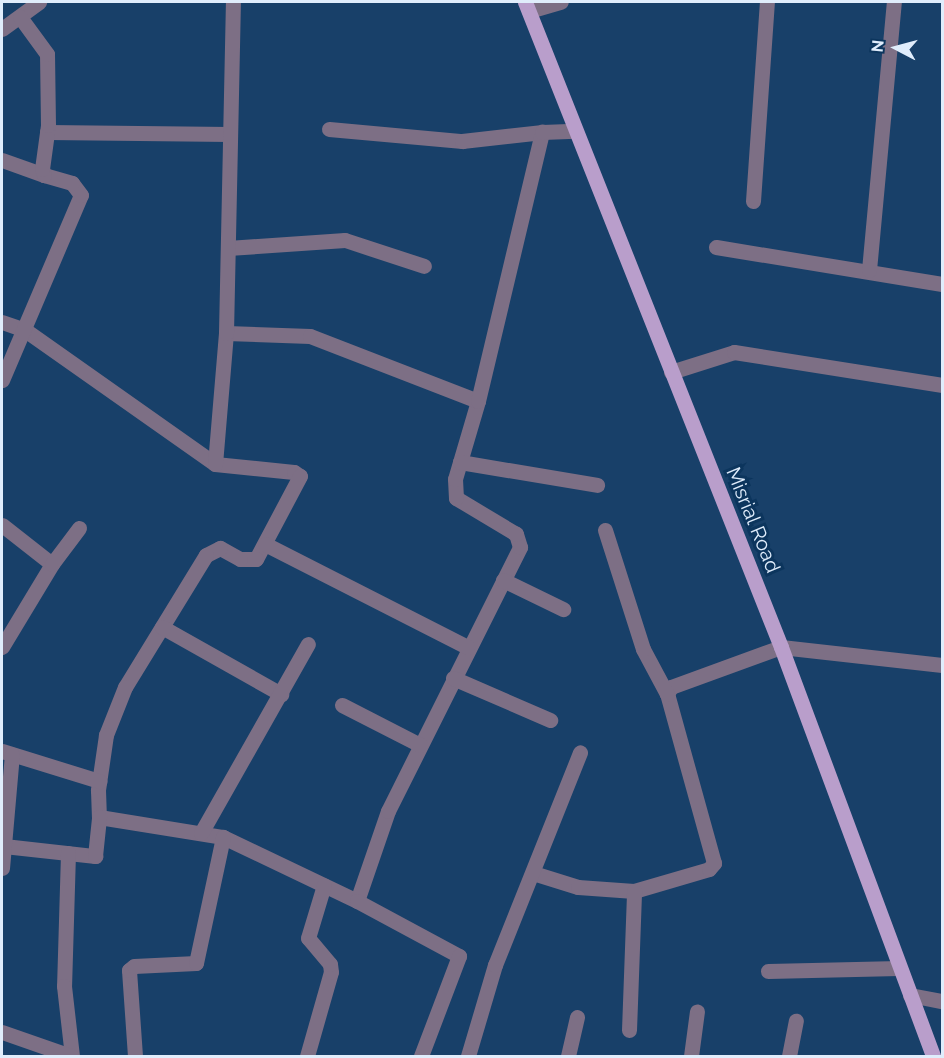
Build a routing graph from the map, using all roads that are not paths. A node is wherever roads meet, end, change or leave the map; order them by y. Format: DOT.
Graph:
graph roads {
  1 [pos="39,2"];
  2 [pos="233,2"];
  3 [pos="561,2"];
  4 [pos="767,2"];
  5 [pos="894,2"];
  6 [pos="527,6"];
  7 [pos="20,17"];
  8 [pos="2,29"];
  9 [pos="329,129"];
  10 [pos="575,131"];
  11 [pos="47,132"];
  12 [pos="542,132"];
  13 [pos="230,134"];
  14 [pos="2,160"];
  15 [pos="44,175"];
  16 [pos="753,201"];
  17 [pos="716,247"];
  18 [pos="228,248"];
  19 [pos="424,266"];
  20 [pos="868,270"];
  21 [pos="942,284"];
  22 [pos="2,322"];
  23 [pos="25,330"];
  24 [pos="226,333"];
  25 [pos="671,372"];
  26 [pos="2,380"];
  27 [pos="942,386"];
  28 [pos="478,401"];
  29 [pos="460,462"];
  30 [pos="215,464"];
  31 [pos="597,484"];
  32 [pos="2,525"];
  33 [pos="79,528"];
  34 [pos="605,530"];
  35 [pos="265,544"];
  36 [pos="52,564"];
  37 [pos="503,580"];
  38 [pos="563,609"];
  39 [pos="162,627"];
  40 [pos="308,644"];
  41 [pos="2,647"];
  42 [pos="467,647"];
  43 [pos="781,647"];
  44 [pos="942,665"];
  45 [pos="453,678"];
  46 [pos="281,694"];
  47 [pos="667,694"];
  48 [pos="342,705"];
  49 [pos="550,720"];
  50 [pos="420,745"];
  51 [pos="7,752"];
  52 [pos="580,752"];
  53 [pos="99,781"];
  54 [pos="99,817"];
  55 [pos="201,833"];
  56 [pos="223,837"];
  57 [pos="4,846"];
  58 [pos="68,853"];
  59 [pos="2,868"];
  60 [pos="533,873"];
  61 [pos="324,885"];
  62 [pos="634,891"];
  63 [pos="357,901"];
  64 [pos="899,968"];
  65 [pos="768,971"];
  66 [pos="910,994"];
  67 [pos="942,1001"];
  68 [pos="697,1011"];
  69 [pos="577,1017"];
  70 [pos="796,1021"];
  71 [pos="629,1030"];
  72 [pos="2,1032"];
  73 [pos="72,1056"];
  74 [pos="135,1056"];
  75 [pos="308,1056"];
  76 [pos="421,1056"];
  77 [pos="468,1056"];
  78 [pos="568,1056"];
  79 [pos="691,1056"];
  80 [pos="789,1056"];
  81 [pos="933,1056"];
  1 -- 7 [label="street"];
  2 -- 13 [label="street"];
  3 -- 6 [label="street"];
  4 -- 16 [label="street"];
  5 -- 20 [label="street"];
  6 -- 10 [label="main road, Misrial Road"];
  7 -- 8 [label="street"];
  7 -- 11 [label="street"];
  9 -- 12 [label="street"];
  10 -- 12 [label="street"];
  10 -- 25 [label="main road, Misrial Road"];
  11 -- 13 [label="street"];
  11 -- 15 [label="street"];
  12 -- 28 [label="street"];
  13 -- 18 [label="street"];
  14 -- 15 [label="street"];
  15 -- 23 [label="street"];
  17 -- 20 [label="street"];
  18 -- 19 [label="street"];
  18 -- 24 [label="street"];
  20 -- 21 [label="street"];
  22 -- 23 [label="street"];
  23 -- 26 [label="street"];
  23 -- 30 [label="street"];
  24 -- 28 [label="street"];
  24 -- 30 [label="street"];
  25 -- 27 [label="street"];
  25 -- 43 [label="main road, Misrial Road"];
  28 -- 29 [label="street"];
  29 -- 31 [label="street"];
  29 -- 37 [label="street"];
  30 -- 35 [label="street"];
  32 -- 36 [label="street"];
  33 -- 36 [label="street"];
  34 -- 47 [label="street"];
  35 -- 39 [label="street"];
  35 -- 42 [label="street"];
  36 -- 41 [label="street"];
  37 -- 38 [label="street"];
  37 -- 42 [label="street"];
  39 -- 46 [label="street"];
  39 -- 53 [label="street"];
  40 -- 46 [label="street"];
  42 -- 45 [label="street"];
  43 -- 44 [label="street"];
  43 -- 47 [label="street"];
  43 -- 64 [label="main road, Misrial Road"];
  45 -- 49 [label="street"];
  45 -- 50 [label="street"];
  46 -- 55 [label="street"];
  47 -- 62 [label="street"];
  48 -- 50 [label="street"];
  50 -- 63 [label="street"];
  51 -- 53 [label="street"];
  51 -- 57 [label="street"];
  52 -- 60 [label="street"];
  53 -- 54 [label="street"];
  54 -- 55 [label="street"];
  54 -- 58 [label="street"];
  55 -- 56 [label="street"];
  56 -- 61 [label="street"];
  56 -- 74 [label="street"];
  57 -- 58 [label="street"];
  57 -- 59 [label="street"];
  58 -- 73 [label="street"];
  60 -- 62 [label="street"];
  60 -- 77 [label="street"];
  61 -- 63 [label="street"];
  61 -- 75 [label="street"];
  62 -- 71 [label="street"];
  63 -- 76 [label="street"];
  64 -- 65 [label="street"];
  64 -- 66 [label="main road, Misrial Road"];
  66 -- 67 [label="street"];
  66 -- 81 [label="main road, Misrial Road"];
  68 -- 79 [label="street"];
  69 -- 78 [label="street"];
  70 -- 80 [label="street"];
  72 -- 73 [label="street"];
}
